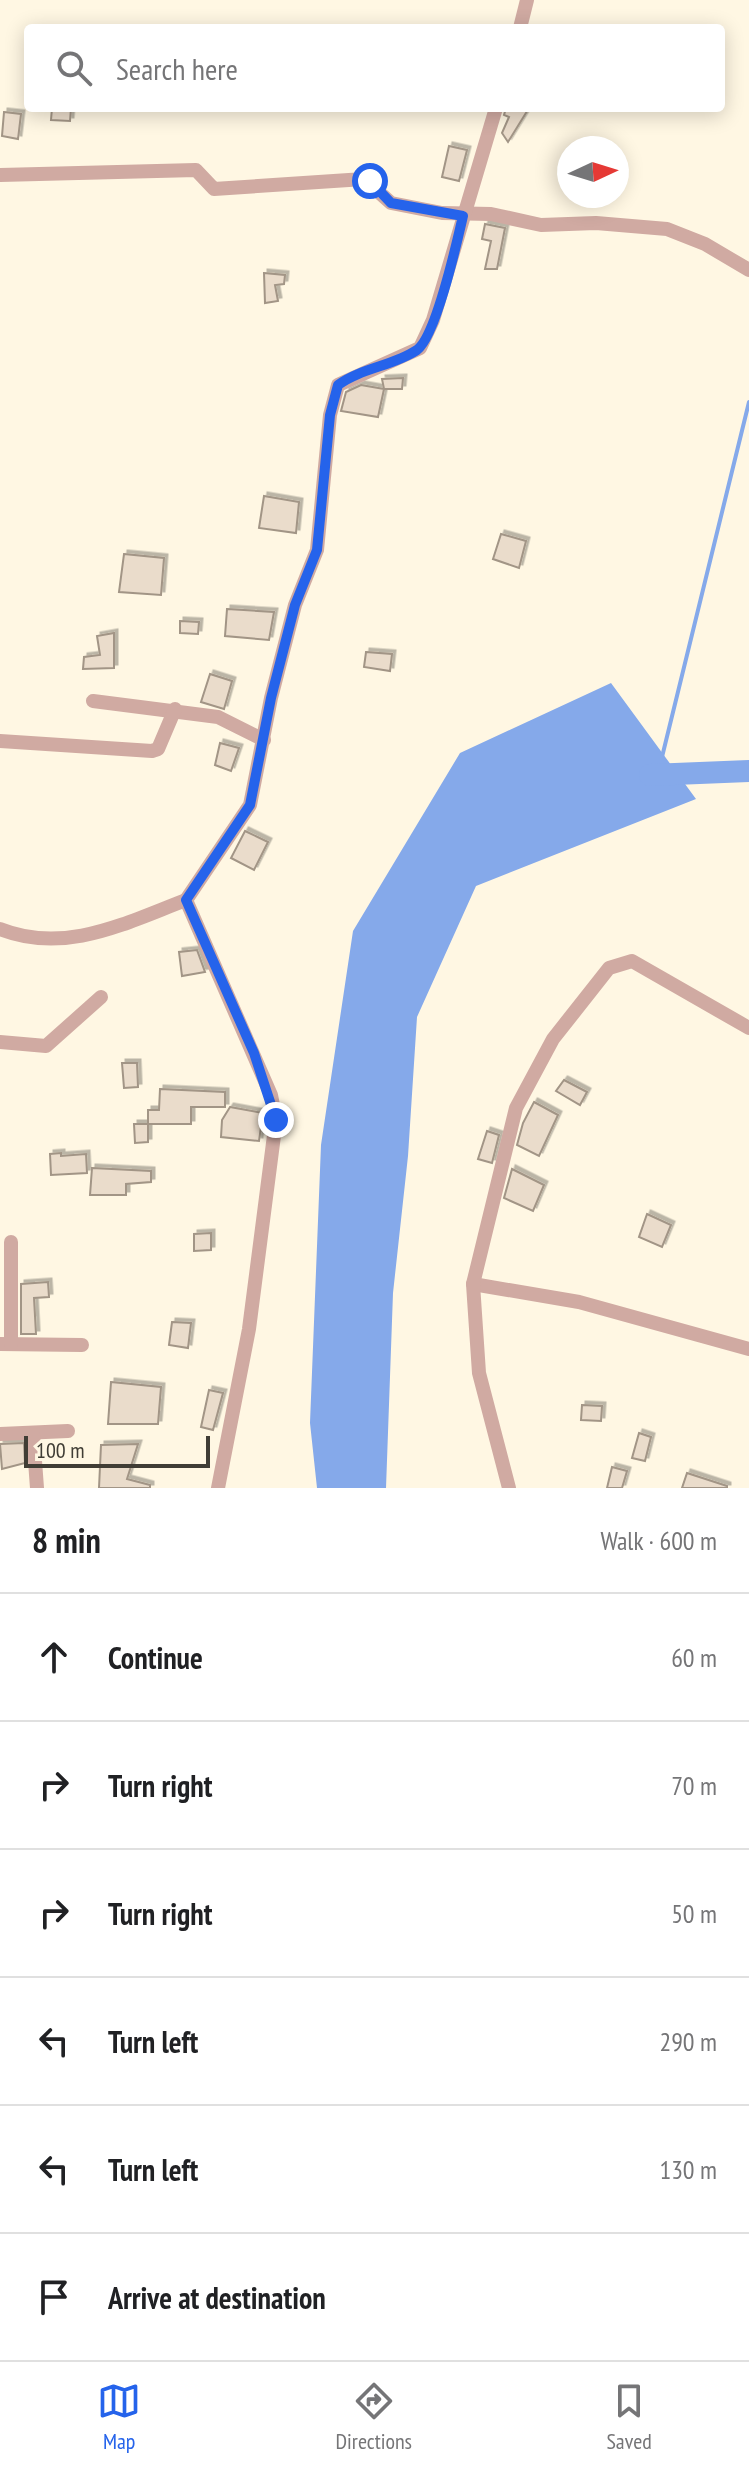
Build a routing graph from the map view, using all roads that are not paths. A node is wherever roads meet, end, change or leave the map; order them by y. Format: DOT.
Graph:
graph roads {
  1 [pos="527,0"];
  2 [pos="521,24"];
  3 [pos="495,112"];
  4 [pos="0,175"];
  5 [pos="463,216"];
  6 [pos="749,270"];
  7 [pos="93,701"];
  8 [pos="175,709"];
  9 [pos="264,740"];
  10 [pos="0,741"];
  11 [pos="186,900"];
  12 [pos="0,929"];
  13 [pos="101,997"];
  14 [pos="749,1028"];
  15 [pos="0,1042"];
  16 [pos="11,1242"];
  17 [pos="473,1284"];
  18 [pos="5,1344"];
  19 [pos="82,1345"];
  20 [pos="749,1349"];
  21 [pos="68,1431"];
  22 [pos="0,1434"];
  23 [pos="33,1434"];
  24 [pos="37,1488"];
  25 [pos="218,1488"];
  26 [pos="509,1488"];
  1 -- 2 [label="street"];
  3 -- 5 [label="street"];
  4 -- 5 [label="street"];
  5 -- 6 [label="street"];
  5 -- 9 [label="street"];
  7 -- 8 [label="street"];
  8 -- 9 [label="street"];
  8 -- 10 [label="street"];
  9 -- 11 [label="street"];
  11 -- 12 [label="street"];
  11 -- 25 [label="street"];
  13 -- 15 [label="street"];
  14 -- 17 [label="street"];
  16 -- 18 [label="street"];
  17 -- 20 [label="street"];
  17 -- 26 [label="street"];
  18 -- 19 [label="street"];
  21 -- 23 [label="street"];
  22 -- 23 [label="street"];
  23 -- 24 [label="street"];
}
